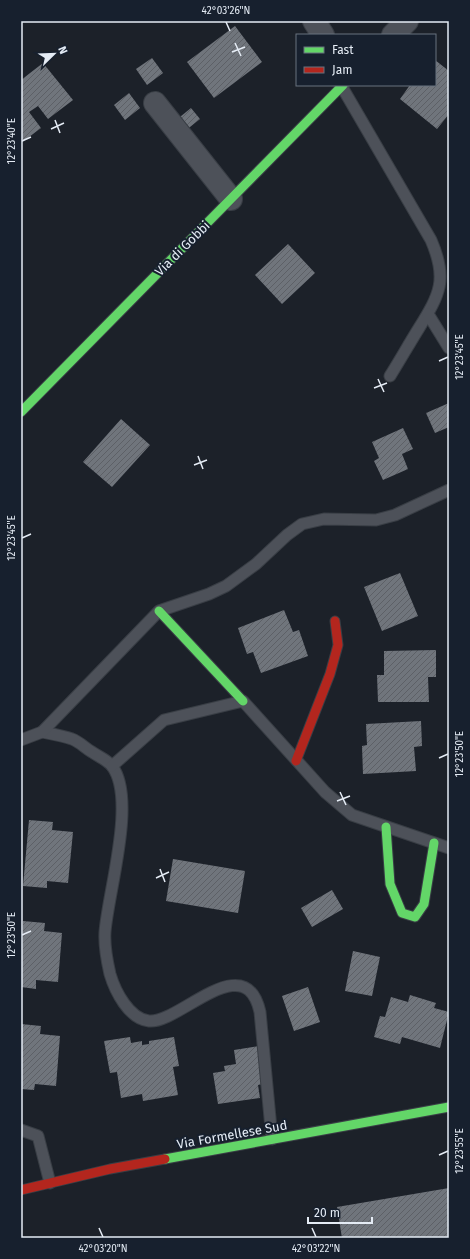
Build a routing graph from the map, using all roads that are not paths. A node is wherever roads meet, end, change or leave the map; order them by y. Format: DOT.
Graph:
graph roads {
  1 [pos="314,21"];
  2 [pos="407,21"];
  3 [pos="321,34"];
  4 [pos="394,34"];
  5 [pos="342,86"];
  6 [pos="155,103"];
  7 [pos="231,199"];
  8 [pos="428,314"];
  9 [pos="449,348"];
  10 [pos="390,376"];
  11 [pos="21,412"];
  12 [pos="449,490"];
  13 [pos="159,611"];
  14 [pos="335,621"];
  15 [pos="243,701"];
  16 [pos="42,732"];
  17 [pos="21,740"];
  18 [pos="296,762"];
  19 [pos="112,766"];
  20 [pos="386,826"];
  21 [pos="434,843"];
  22 [pos="449,848"];
  23 [pos="449,1107"];
  24 [pos="21,1130"];
  25 [pos="272,1139"];
  26 [pos="50,1183"];
  27 [pos="21,1190"];
  1 -- 3 [label="street"];
  2 -- 4 [label="street"];
  5 -- 7 [label="street, Via di Gobbi"];
  5 -- 8 [label="lane"];
  6 -- 7 [label="street"];
  7 -- 11 [label="street, Via di Gobbi"];
  8 -- 9 [label="lane"];
  8 -- 10 [label="lane"];
  12 -- 13 [label="lane"];
  13 -- 15 [label="street"];
  13 -- 16 [label="lane"];
  14 -- 18 [label="street"];
  15 -- 18 [label="lane"];
  15 -- 19 [label="lane"];
  16 -- 17 [label="lane"];
  16 -- 19 [label="lane"];
  18 -- 20 [label="lane"];
  19 -- 25 [label="lane"];
  20 -- 21 [label="lane"];
  20 -- 21 [label="street"];
  21 -- 22 [label="lane"];
  23 -- 25 [label="street, Via Formellese Sud"];
  24 -- 26 [label="lane"];
  25 -- 26 [label="street, Via Formellese Sud"];
  26 -- 27 [label="street, Via Formellese Sud"];
}
